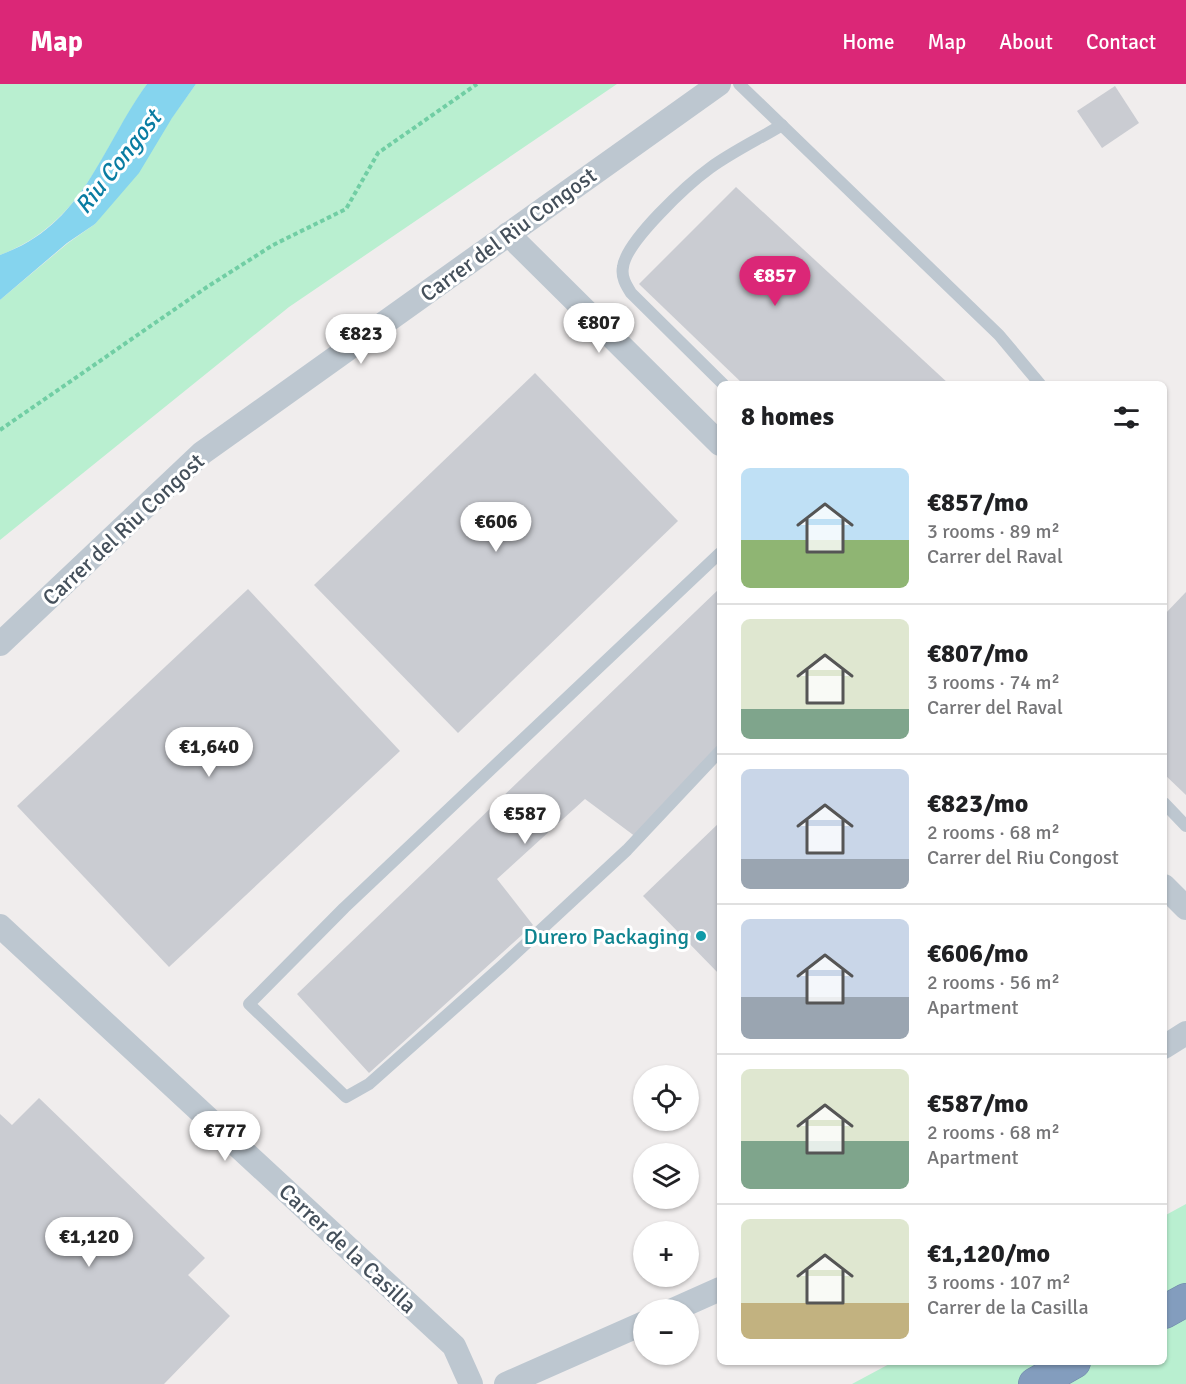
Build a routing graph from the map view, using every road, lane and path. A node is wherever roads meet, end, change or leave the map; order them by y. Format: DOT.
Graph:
graph roads {
  1 [pos="477,84"];
  2 [pos="719,84"];
  3 [pos="739,84"];
  4 [pos="782,125"];
  5 [pos="508,234"];
  6 [pos="720,381"];
  7 [pos="1037,381"];
  8 [pos="0,430"];
  9 [pos="717,441"];
  10 [pos="717,556"];
  11 [pos="0,644"];
  12 [pos="717,754"];
  13 [pos="1167,806"];
  14 [pos="1186,826"];
  15 [pos="1167,889"];
  16 [pos="1186,908"];
  17 [pos="0,926"];
  18 [pos="1186,1033"];
  19 [pos="1167,1045"];
  20 [pos="717,1289"];
  21 [pos="696,1299"];
  22 [pos="1186,1299"];
  23 [pos="1167,1310"];
  24 [pos="633,1328"];
  25 [pos="1069,1365"];
  26 [pos="471,1384"];
  27 [pos="506,1384"];
  28 [pos="1035,1384"];
  1 -- 8 [label="path"];
  2 -- 5 [label="street, Carrer del Riu Congost"];
  3 -- 4 [label="lane"];
  4 -- 6 [label="lane"];
  4 -- 7 [label="lane"];
  5 -- 9 [label="street"];
  5 -- 11 [label="street, Carrer del Riu Congost"];
  10 -- 12 [label="lane"];
  13 -- 14 [label="lane"];
  15 -- 16 [label="street"];
  17 -- 26 [label="street, Carrer de la Casilla"];
  18 -- 19 [label="street"];
  20 -- 21 [label="street"];
  22 -- 23 [label="highway"];
  24 -- 27 [label="street"];
  25 -- 28 [label="highway"];
}
